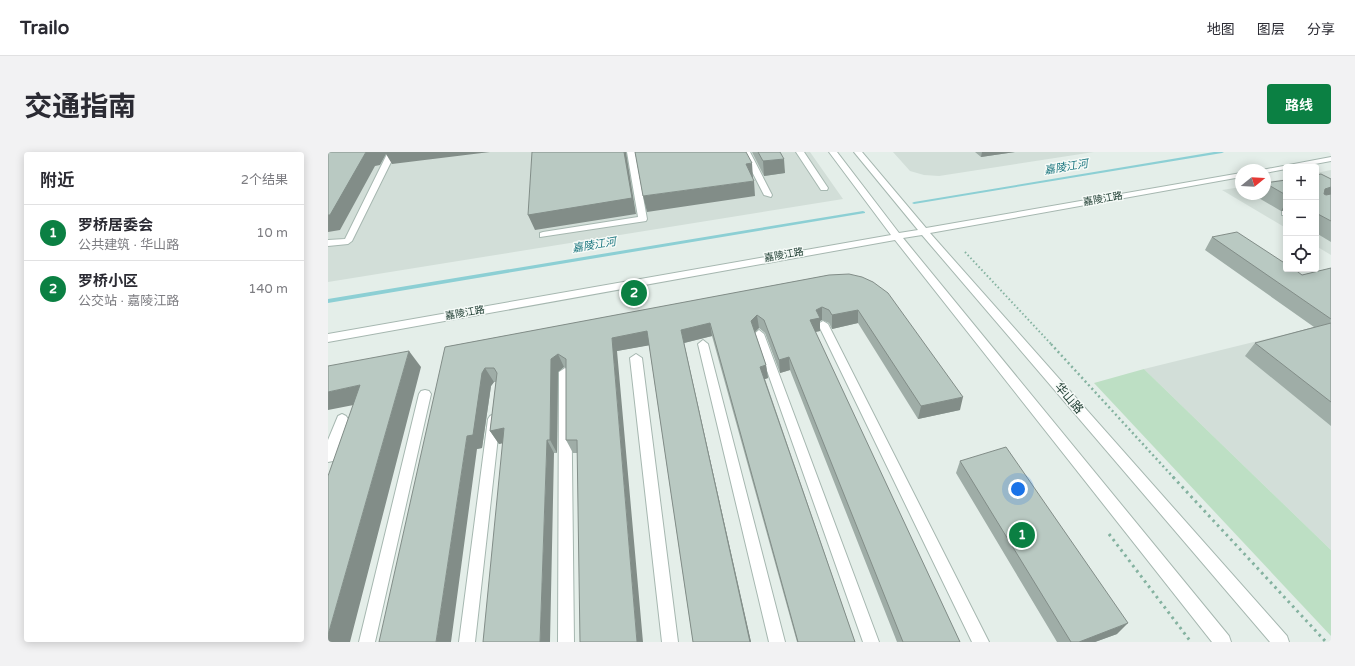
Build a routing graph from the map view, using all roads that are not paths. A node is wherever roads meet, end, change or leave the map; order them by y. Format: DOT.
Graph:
graph roads {
  1 [pos="392,152"];
  2 [pos="631,152"];
  3 [pos="746,152"];
  4 [pos="800,152"];
  5 [pos="833,152"];
  6 [pos="858,152"];
  7 [pos="1331,159"];
  8 [pos="1305,164"];
  9 [pos="1283,168"];
  10 [pos="1271,170"];
  11 [pos="1235,176"];
  12 [pos="824,188"];
  13 [pos="768,196"];
  14 [pos="924,230"];
  15 [pos="543,235"];
  16 [pos="896,235"];
  17 [pos="328,243"];
  18 [pos="823,324"];
  19 [pos="759,334"];
  20 [pos="328,338"];
  21 [pos="703,344"];
  22 [pos="636,358"];
  23 [pos="565,372"];
  24 [pos="425,394"];
  25 [pos="495,409"];
  26 [pos="342,419"];
  27 [pos="328,457"];
  28 [pos="367,642"];
  29 [pos="467,642"];
  30 [pos="566,642"];
  31 [pos="670,642"];
  32 [pos="777,642"];
  33 [pos="871,642"];
  34 [pos="982,642"];
  35 [pos="1223,642"];
  36 [pos="1281,642"];
  1 -- 17 [label="street"];
  2 -- 15 [label="street"];
  3 -- 13 [label="street"];
  4 -- 12 [label="street"];
  5 -- 16 [label="street"];
  6 -- 14 [label="street, 华山路"];
  7 -- 8 [label="street"];
  9 -- 10 [label="street"];
  11 -- 14 [label="street, 嘉陵江路"];
  14 -- 16 [label="street, 嘉陵江路"];
  14 -- 36 [label="street, 华山路"];
  16 -- 20 [label="street, 嘉陵江路"];
  16 -- 35 [label="street"];
  18 -- 34 [label="street"];
  19 -- 33 [label="street"];
  21 -- 32 [label="street"];
  22 -- 31 [label="street"];
  23 -- 30 [label="street"];
  24 -- 28 [label="street"];
  25 -- 29 [label="street"];
  26 -- 27 [label="street"];
}
